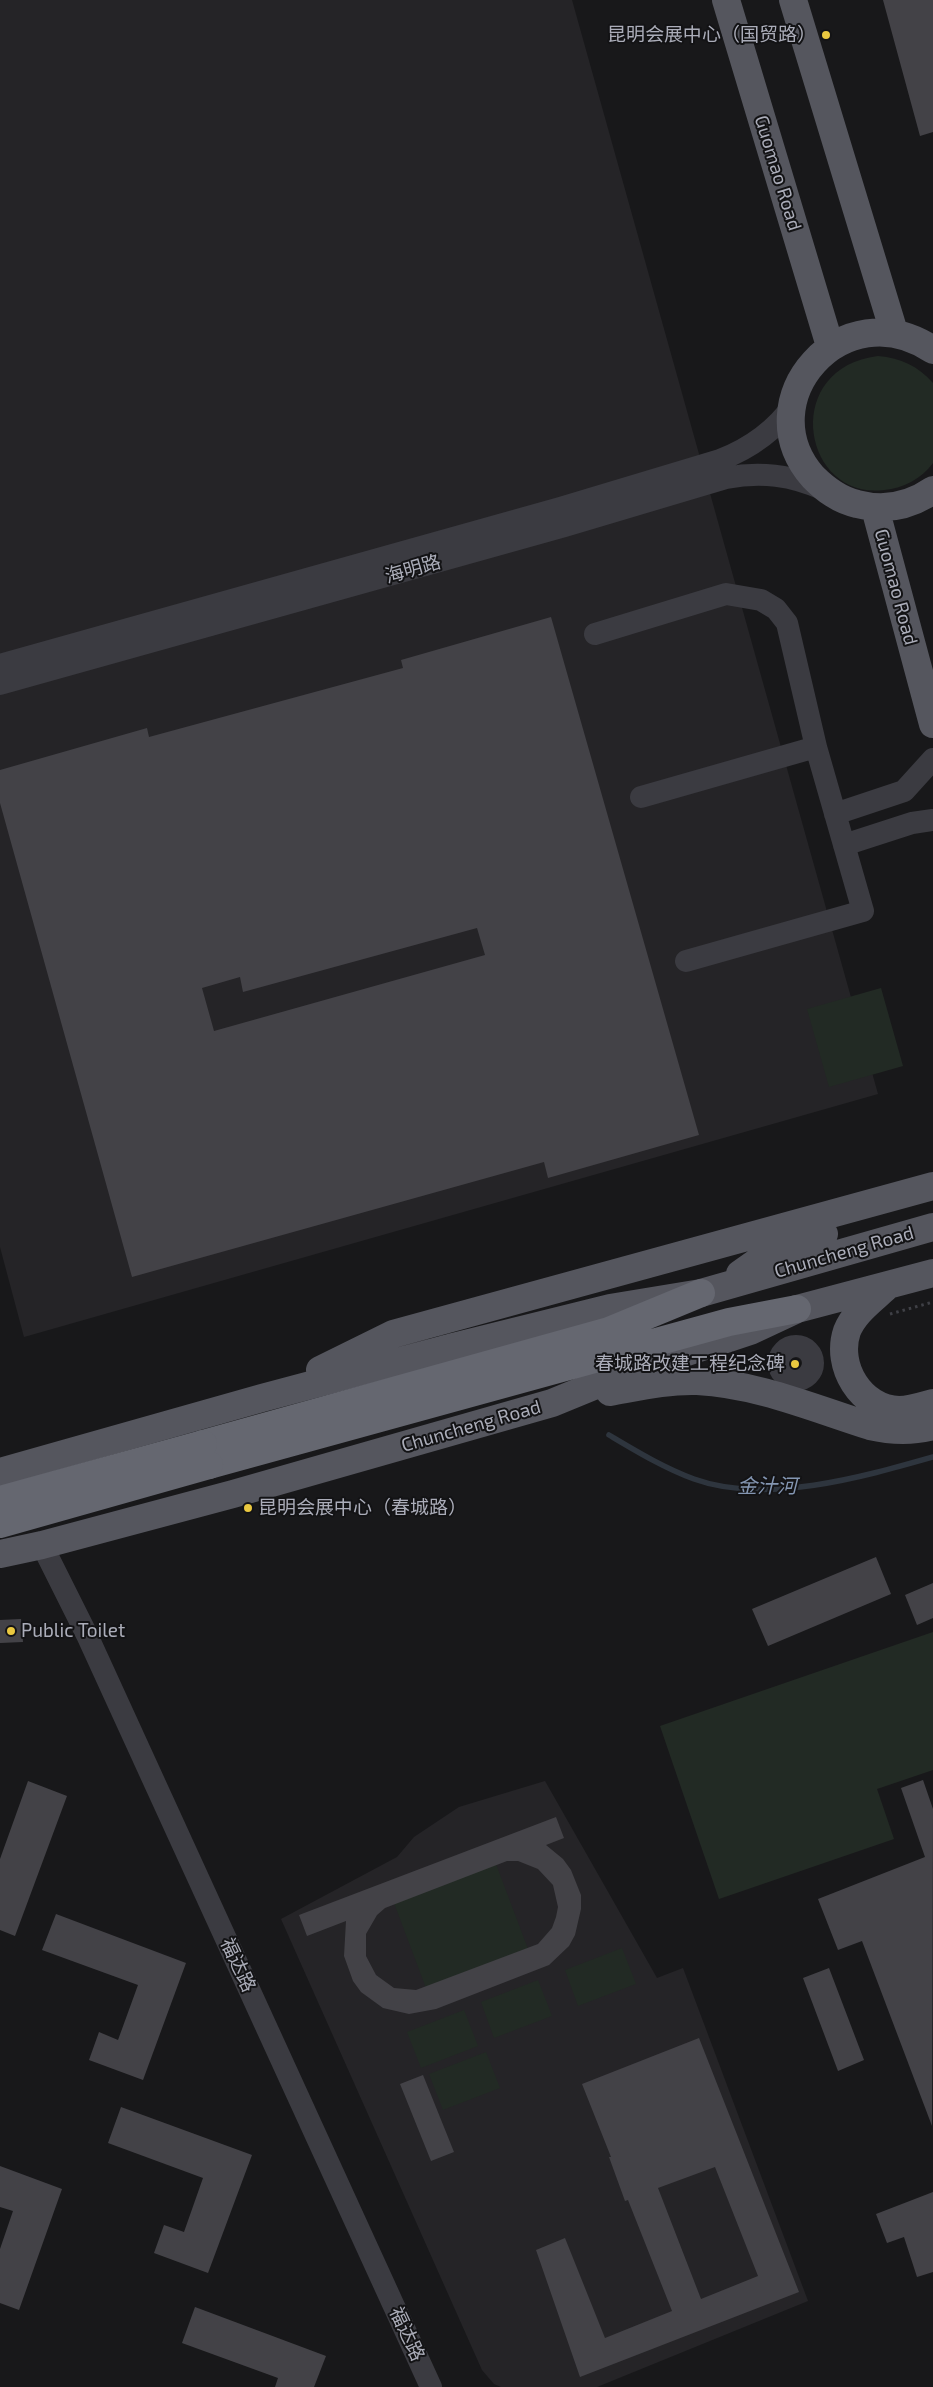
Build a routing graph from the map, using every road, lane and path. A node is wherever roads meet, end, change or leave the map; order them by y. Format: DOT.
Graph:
graph roads {
  1 [pos="726,0"];
  2 [pos="793,0"];
  3 [pos="894,332"];
  4 [pos="830,346"];
  5 [pos="933,350"];
  6 [pos="794,404"];
  7 [pos="825,490"];
  8 [pos="933,492"];
  9 [pos="875,508"];
  10 [pos="595,634"];
  11 [pos="0,665"];
  12 [pos="0,684"];
  13 [pos="933,724"];
  14 [pos="816,747"];
  15 [pos="933,759"];
  16 [pos="640,796"];
  17 [pos="835,814"];
  18 [pos="933,820"];
  19 [pos="844,846"];
  20 [pos="686,961"];
  21 [pos="933,1186"];
  22 [pos="933,1227"];
  23 [pos="933,1273"];
  24 [pos="887,1286"];
  25 [pos="711,1290"];
  26 [pos="933,1302"];
  27 [pos="797,1309"];
  28 [pos="884,1317"];
  29 [pos="262,1398"];
  30 [pos="552,1403"];
  31 [pos="933,1403"];
  32 [pos="933,1426"];
  33 [pos="206,1455"];
  34 [pos="5,1470"];
  35 [pos="0,1500"];
  36 [pos="0,1524"];
  37 [pos="42,1545"];
  38 [pos="0,1554"];
  39 [pos="0,1561"];
  40 [pos="431,2387"];
  1 -- 4 [label="main road, Guomao Road"];
  2 -- 3 [label="main road"];
  3 -- 4 [label="main road"];
  3 -- 5 [label="main road"];
  4 -- 6 [label="main road"];
  6 -- 7 [label="main road"];
  6 -- 11 [label="street, 海明路"];
  7 -- 9 [label="main road"];
  7 -- 12 [label="street, 海明路"];
  8 -- 9 [label="main road"];
  9 -- 13 [label="main road, Guomao Road"];
  10 -- 14 [label="street"];
  14 -- 16 [label="street"];
  14 -- 17 [label="street"];
  15 -- 17 [label="street"];
  17 -- 19 [label="street"];
  18 -- 19 [label="street"];
  19 -- 20 [label="street"];
  21 -- 25 [label="main road"];
  21 -- 29 [label="main road"];
  22 -- 25 [label="main road, Chuncheng Road"];
  23 -- 24 [label="main road, Chuncheng Road"];
  24 -- 27 [label="main road, Chuncheng Road"];
  24 -- 31 [label="main road"];
  25 -- 29 [label="main road, Chuncheng Road"];
  25 -- 33 [label="highway"];
  26 -- 28 [label="path"];
  27 -- 30 [label="main road, Chuncheng Road"];
  27 -- 33 [label="highway"];
  29 -- 34 [label="main road, Chuncheng Road"];
  30 -- 32 [label="main road"];
  30 -- 37 [label="main road, Chuncheng Road"];
  33 -- 35 [label="highway, bridge"];
  33 -- 36 [label="highway, bridge"];
  37 -- 38 [label="main road, Chuncheng Road"];
  37 -- 39 [label="main road"];
  37 -- 40 [label="street, 福达路"];
}
